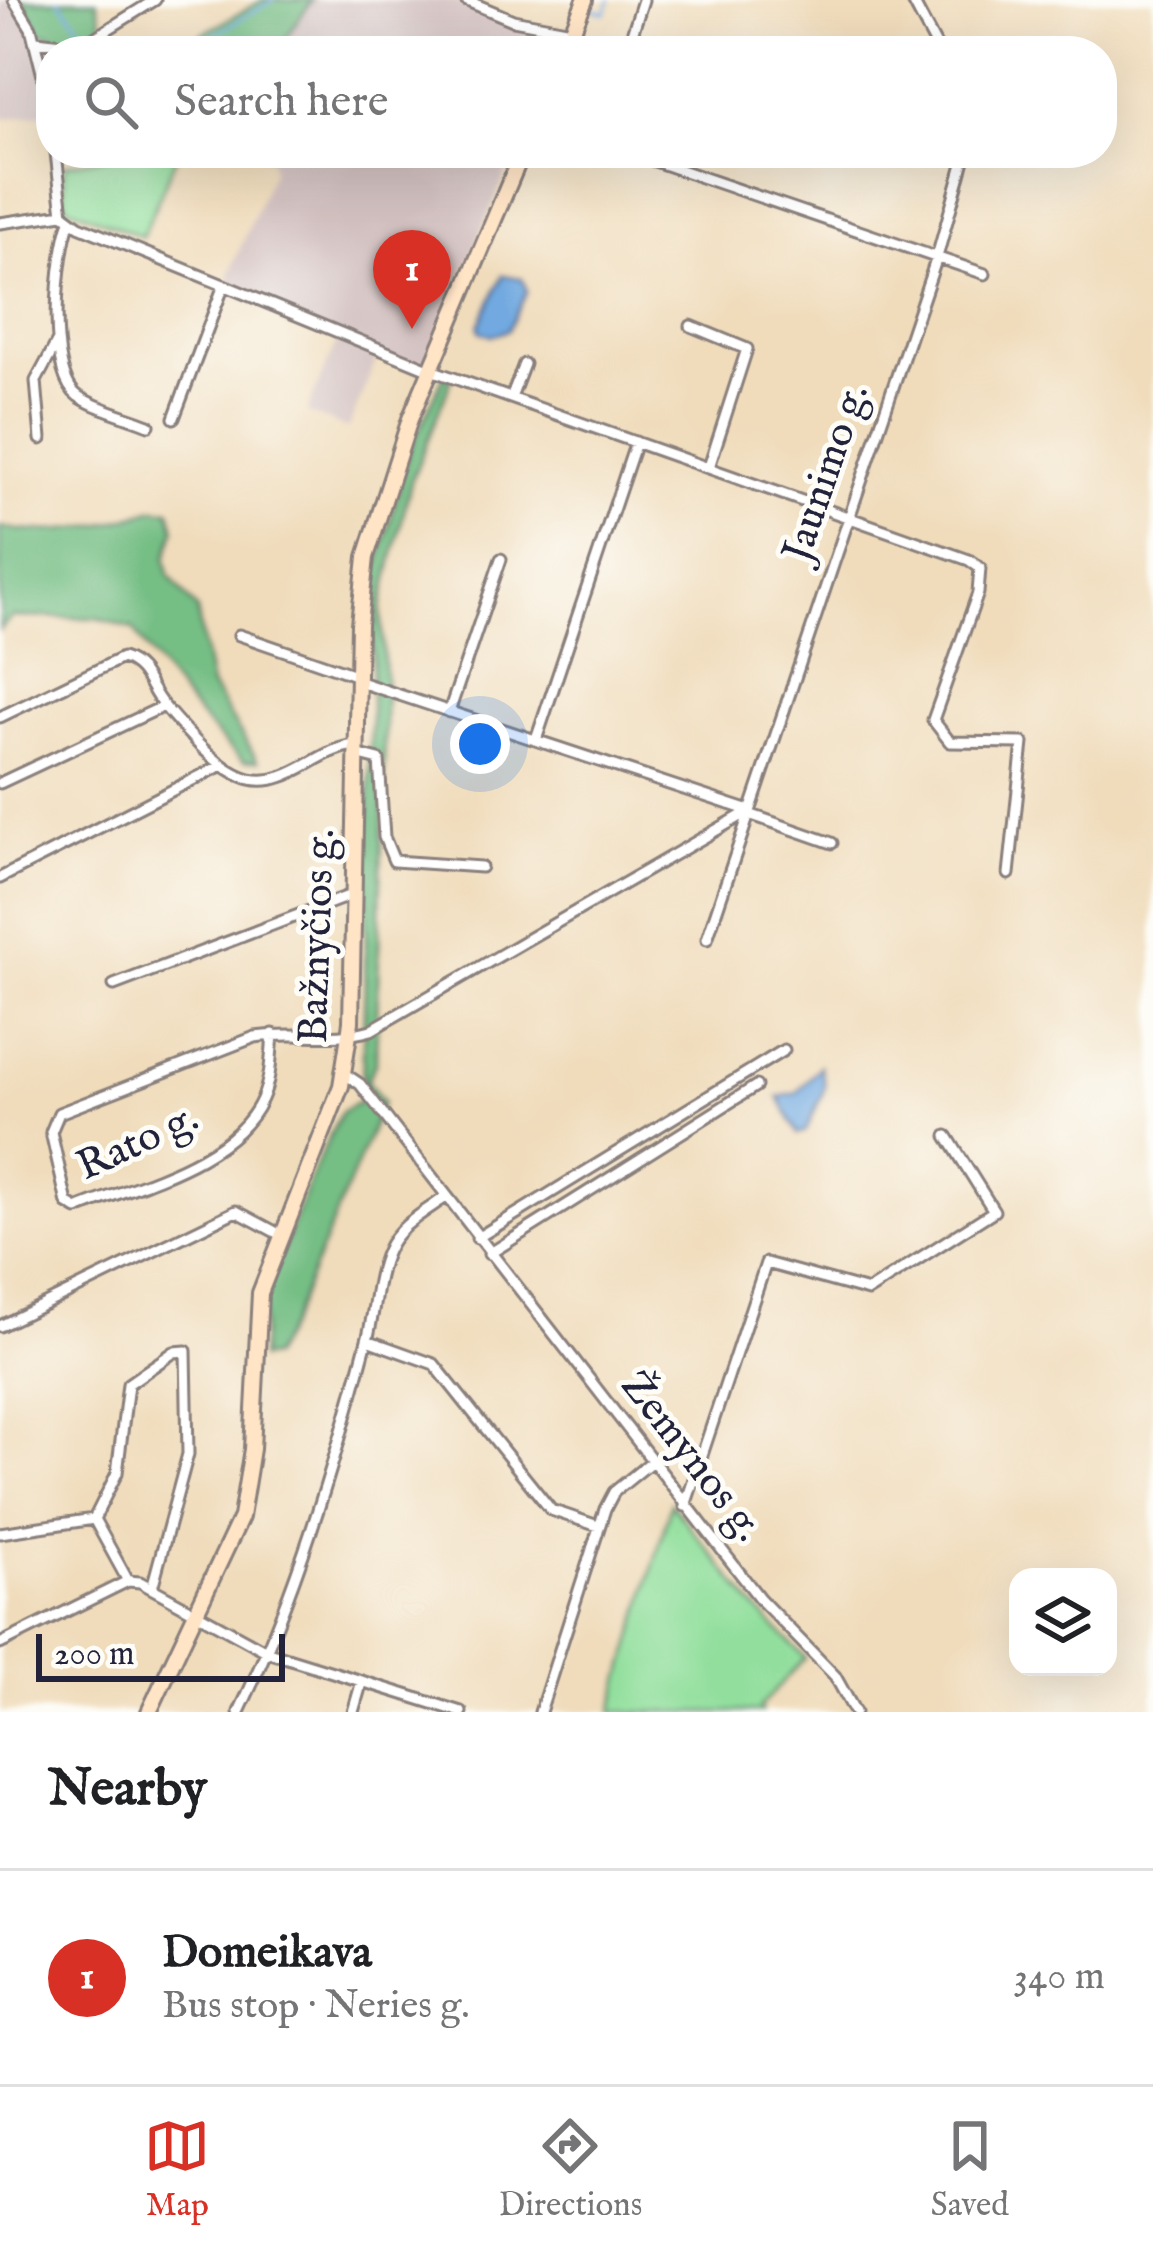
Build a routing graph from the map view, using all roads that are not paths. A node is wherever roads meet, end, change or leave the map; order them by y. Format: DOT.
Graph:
graph roads {
  1 [pos="14,0"];
  2 [pos="154,0"];
  3 [pos="465,0"];
  4 [pos="585,0"];
  5 [pos="643,0"];
  6 [pos="912,0"];
  7 [pos="572,31"];
  8 [pos="632,34"];
  9 [pos="98,36"];
  10 [pos="570,36"];
  11 [pos="930,36"];
  12 [pos="35,41"];
  13 [pos="36,45"];
  14 [pos="59,168"];
  15 [pos="516,168"];
  16 [pos="675,168"];
  17 [pos="962,168"];
  18 [pos="67,217"];
  19 [pos="0,223"];
  20 [pos="937,257"];
  21 [pos="985,274"];
  22 [pos="224,285"];
  23 [pos="692,326"];
  24 [pos="57,342"];
  25 [pos="524,364"];
  26 [pos="431,370"];
  27 [pos="511,398"];
  28 [pos="174,418"];
  29 [pos="149,425"];
  30 [pos="41,439"];
  31 [pos="636,442"];
  32 [pos="710,467"];
  33 [pos="846,516"];
  34 [pos="501,559"];
  35 [pos="239,635"];
  36 [pos="357,678"];
  37 [pos="164,706"];
  38 [pos="449,712"];
  39 [pos="0,717"];
  40 [pos="536,740"];
  41 [pos="356,750"];
  42 [pos="222,765"];
  43 [pos="0,783"];
  44 [pos="747,812"];
  45 [pos="832,843"];
  46 [pos="481,867"];
  47 [pos="1010,874"];
  48 [pos="0,878"];
  49 [pos="354,894"];
  50 [pos="707,939"];
  51 [pos="114,985"];
  52 [pos="273,1034"];
  53 [pos="350,1034"];
  54 [pos="784,1050"];
  55 [pos="345,1074"];
  56 [pos="756,1086"];
  57 [pos="947,1136"];
  58 [pos="446,1196"];
  59 [pos="280,1235"];
  60 [pos="477,1238"];
  61 [pos="489,1254"];
  62 [pos="0,1325"];
  63 [pos="368,1340"];
  64 [pos="651,1462"];
  65 [pos="685,1506"];
  66 [pos="94,1519"];
  67 [pos="598,1526"];
  68 [pos="0,1532"];
  69 [pos="128,1581"];
  70 [pos="152,1588"];
  71 [pos="197,1616"];
  72 [pos="0,1644"];
  73 [pos="268,1652"];
  74 [pos="362,1681"];
  75 [pos="149,1712"];
  76 [pos="238,1712"];
  77 [pos="353,1712"];
  78 [pos="461,1712"];
  79 [pos="540,1712"];
  80 [pos="855,1712"];
  1 -- 12 [label="street"];
  2 -- 9 [label="street"];
  3 -- 7 [label="street"];
  4 -- 7 [label="main road"];
  5 -- 8 [label="street"];
  6 -- 11 [label="street"];
  7 -- 10 [label="main road"];
  12 -- 13 [label="street"];
  14 -- 18 [label="street"];
  15 -- 26 [label="main road, Bažnyčios g."];
  16 -- 20 [label="street"];
  17 -- 20 [label="street, Jaunimo g."];
  18 -- 19 [label="street"];
  18 -- 22 [label="street"];
  18 -- 24 [label="street"];
  20 -- 21 [label="street"];
  20 -- 33 [label="street, Jaunimo g."];
  22 -- 26 [label="street"];
  22 -- 28 [label="street"];
  23 -- 32 [label="street"];
  24 -- 29 [label="street"];
  24 -- 30 [label="street"];
  25 -- 27 [label="street"];
  26 -- 27 [label="street"];
  26 -- 36 [label="main road, Bažnyčios g."];
  27 -- 31 [label="street"];
  31 -- 32 [label="street"];
  31 -- 40 [label="street"];
  32 -- 33 [label="street"];
  33 -- 44 [label="street, Jaunimo g."];
  33 -- 47 [label="street"];
  34 -- 38 [label="street"];
  35 -- 36 [label="street"];
  36 -- 38 [label="street"];
  36 -- 41 [label="main road, Bažnyčios g."];
  37 -- 39 [label="street"];
  37 -- 42 [label="street"];
  37 -- 43 [label="street"];
  38 -- 40 [label="street"];
  40 -- 44 [label="street"];
  41 -- 42 [label="street"];
  41 -- 46 [label="street"];
  41 -- 49 [label="main road, Bažnyčios g."];
  42 -- 48 [label="street"];
  44 -- 45 [label="street"];
  44 -- 50 [label="street, Jaunimo g."];
  44 -- 53 [label="street"];
  49 -- 51 [label="street"];
  49 -- 53 [label="main road, Bažnyčios g."];
  52 -- 52 [label="street, Rato g."];
  52 -- 53 [label="street, Rato g."];
  53 -- 55 [label="main road, Bažnyčios g."];
  54 -- 60 [label="street"];
  55 -- 58 [label="street, Žemynos g."];
  55 -- 59 [label="main road, Bažnyčios g."];
  56 -- 61 [label="street"];
  57 -- 65 [label="street"];
  58 -- 60 [label="street, Žemynos g."];
  58 -- 63 [label="street"];
  59 -- 62 [label="street"];
  59 -- 71 [label="main road, Bažnyčios g."];
  60 -- 61 [label="street, Žemynos g."];
  61 -- 64 [label="street, Žemynos g."];
  63 -- 67 [label="street"];
  63 -- 73 [label="street"];
  64 -- 65 [label="street, Žemynos g."];
  64 -- 67 [label="street"];
  65 -- 80 [label="street, Žemynos g."];
  66 -- 68 [label="street"];
  66 -- 69 [label="street"];
  66 -- 70 [label="street"];
  67 -- 79 [label="street"];
  69 -- 70 [label="street"];
  69 -- 72 [label="street"];
  70 -- 71 [label="street"];
  71 -- 73 [label="street"];
  71 -- 75 [label="main road, Bažnyčios g."];
  73 -- 74 [label="street"];
  73 -- 76 [label="street"];
  74 -- 77 [label="street"];
  74 -- 78 [label="street"];
}
